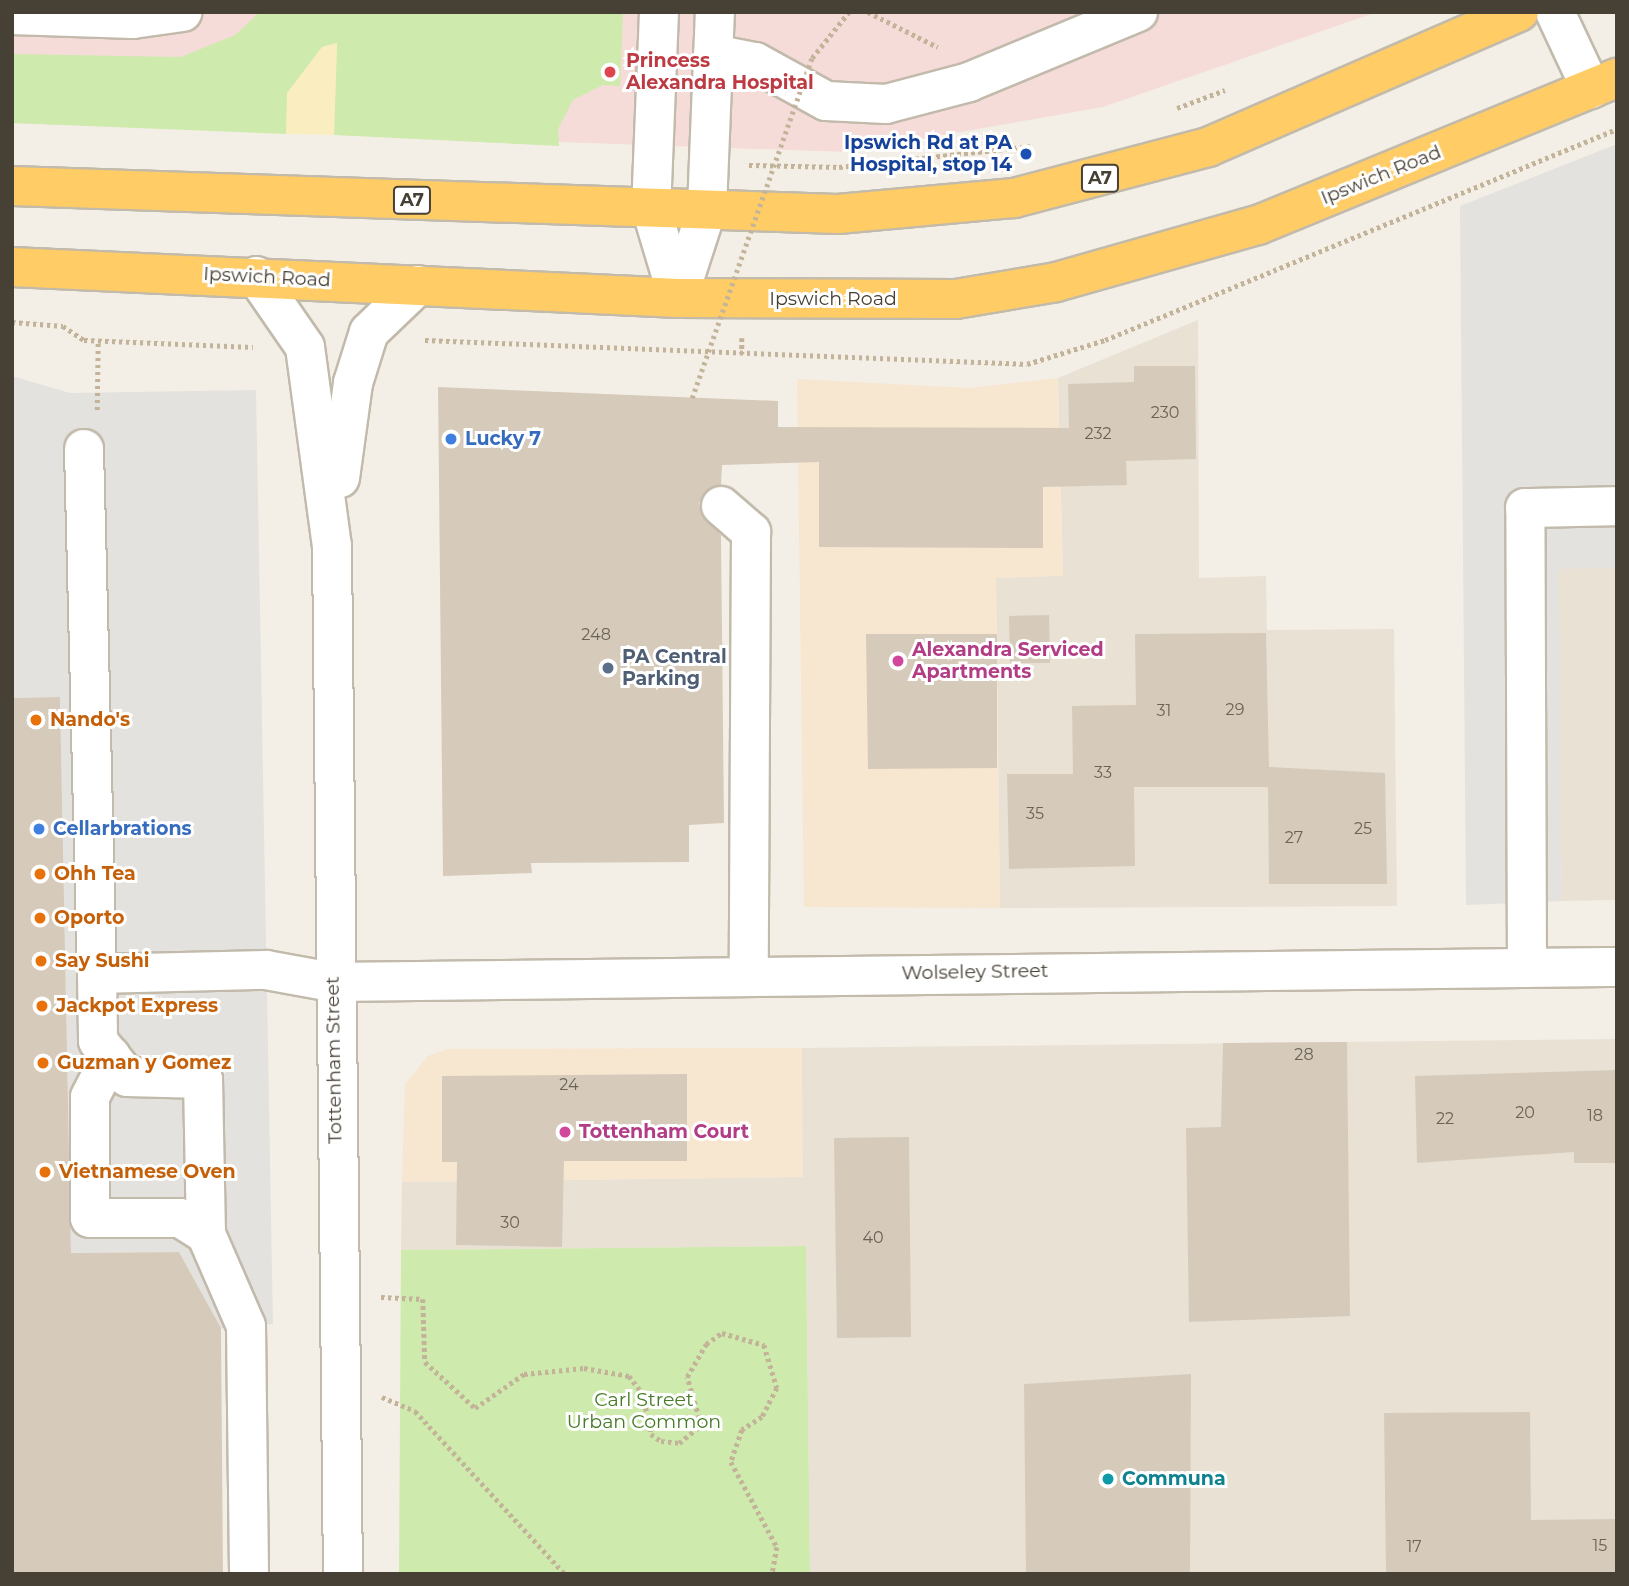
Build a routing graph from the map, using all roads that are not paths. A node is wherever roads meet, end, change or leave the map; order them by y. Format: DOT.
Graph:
graph roads {
  1 [pos="183,12"];
  2 [pos="659,12"];
  3 [pos="715,12"];
  4 [pos="1138,12"];
  5 [pos="1520,12"];
  6 [pos="1555,12"];
  7 [pos="12,15"];
  8 [pos="713,54"];
  9 [pos="1604,84"];
  10 [pos="12,186"];
  11 [pos="651,208"];
  12 [pos="707,209"];
  13 [pos="12,267"];
  14 [pos="256,276"];
  15 [pos="418,285"];
  16 [pos="678,298"];
  17 [pos="90,436"];
  18 [pos="721,506"];
  19 [pos="1617,506"];
  20 [pos="332,546"];
  21 [pos="1617,967"];
  22 [pos="1527,968"];
  23 [pos="97,974"];
  24 [pos="749,974"];
  25 [pos="332,982"];
  26 [pos="111,1056"];
  27 [pos="206,1234"];
  28 [pos="249,1574"];
  29 [pos="343,1574"];
  1 -- 7 [label="street"];
  2 -- 11 [label="street"];
  3 -- 8 [label="street"];
  4 -- 8 [label="street"];
  5 -- 12 [label="highway, A7"];
  6 -- 9 [label="street"];
  8 -- 12 [label="street"];
  9 -- 16 [label="highway, Ipswich Road"];
  10 -- 11 [label="highway, A7"];
  11 -- 12 [label="highway, A7"];
  11 -- 16 [label="street"];
  12 -- 16 [label="street"];
  13 -- 14 [label="highway, Ipswich Road"];
  14 -- 15 [label="highway, Ipswich Road"];
  14 -- 20 [label="street, Tottenham Street"];
  15 -- 16 [label="highway, Ipswich Road"];
  15 -- 20 [label="street, Tottenham Street"];
  17 -- 23 [label="street"];
  18 -- 24 [label="street"];
  19 -- 22 [label="street"];
  20 -- 25 [label="street, Tottenham Street"];
  21 -- 22 [label="street, Wolseley Street"];
  22 -- 24 [label="street, Wolseley Street"];
  23 -- 25 [label="street, Wolseley Street"];
  23 -- 26 [label="street"];
  24 -- 25 [label="street, Wolseley Street"];
  25 -- 29 [label="street, Tottenham Street"];
  26 -- 27 [label="street"];
  26 -- 27 [label="street"];
  27 -- 28 [label="street"];
}
